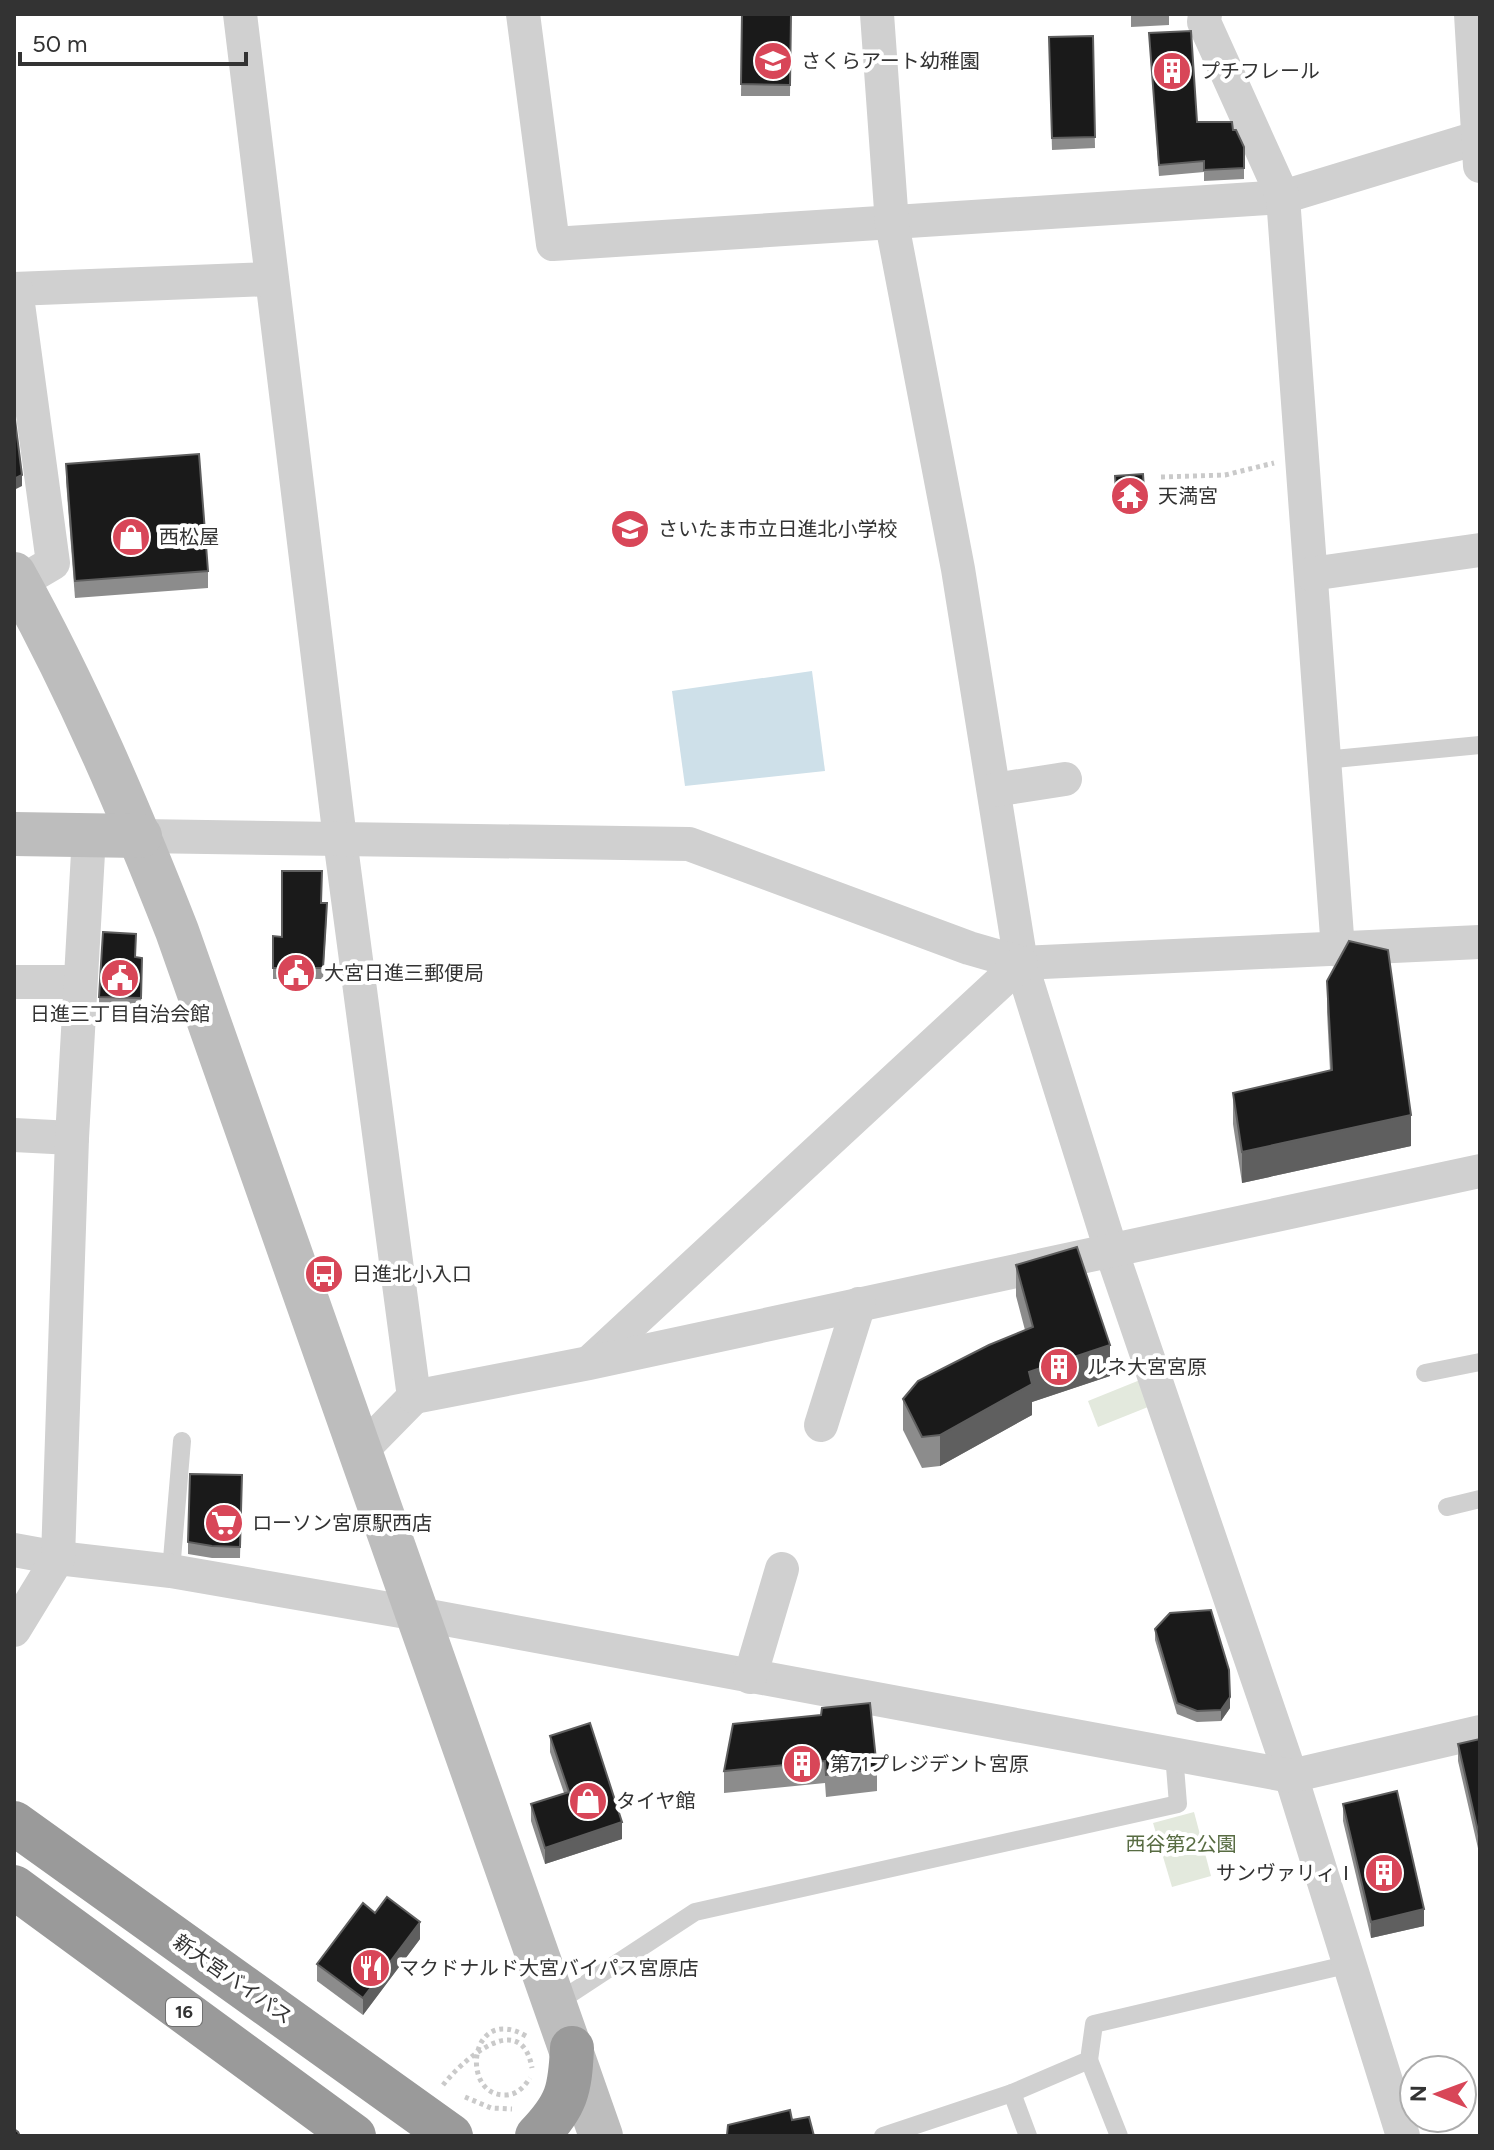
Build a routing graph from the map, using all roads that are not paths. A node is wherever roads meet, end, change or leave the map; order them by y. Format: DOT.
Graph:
graph roads {
  1 [pos="240,14"];
  2 [pos="523,14"];
  3 [pos="877,14"];
  4 [pos="1205,14"];
  5 [pos="1471,14"];
  6 [pos="1479,147"];
  7 [pos="1283,197"];
  8 [pos="892,224"];
  9 [pos="270,279"];
  10 [pos="15,289"];
  11 [pos="1480,550"];
  12 [pos="1311,574"];
  13 [pos="17,579"];
  14 [pos="1480,745"];
  15 [pos="1324,760"];
  16 [pos="1065,779"];
  17 [pos="994,790"];
  18 [pos="14,834"];
  19 [pos="89,835"];
  20 [pos="140,836"];
  21 [pos="340,839"];
  22 [pos="1480,942"];
  23 [pos="1338,950"];
  24 [pos="1021,963"];
  25 [pos="14,982"];
  26 [pos="79,982"];
  27 [pos="14,1135"];
  28 [pos="72,1138"];
  29 [pos="1480,1171"];
  30 [pos="1111,1250"];
  31 [pos="859,1304"];
  32 [pos="1480,1362"];
  33 [pos="589,1363"];
  34 [pos="1425,1373"];
  35 [pos="414,1397"];
  36 [pos="821,1425"];
  37 [pos="182,1441"];
  38 [pos="360,1452"];
  39 [pos="1480,1499"];
  40 [pos="1447,1507"];
  41 [pos="14,1550"];
  42 [pos="58,1558"];
  43 [pos="782,1569"];
  44 [pos="171,1571"];
  45 [pos="418,1614"];
  46 [pos="14,1630"];
  47 [pos="750,1677"];
  48 [pos="1480,1732"];
  49 [pos="1174,1754"];
  50 [pos="1291,1776"];
  51 [pos="14,1823"];
  52 [pos="14,1887"];
  53 [pos="1350,1964"];
  54 [pos="542,2021"];
  55 [pos="572,2048"];
  56 [pos="1089,2060"];
  57 [pos="1012,2093"];
  58 [pos="526,2122"];
  59 [pos="354,2136"];
  60 [pos="451,2136"];
  61 [pos="601,2136"];
  62 [pos="883,2136"];
  63 [pos="1028,2136"];
  64 [pos="1119,2136"];
  65 [pos="1403,2136"];
  1 -- 9 [label="street"];
  2 -- 8 [label="street"];
  3 -- 8 [label="street"];
  4 -- 7 [label="street"];
  5 -- 6 [label="street"];
  6 -- 7 [label="street"];
  7 -- 8 [label="street"];
  7 -- 12 [label="street"];
  8 -- 17 [label="street"];
  9 -- 10 [label="street"];
  9 -- 21 [label="street"];
  10 -- 13 [label="street"];
  11 -- 12 [label="street"];
  12 -- 15 [label="street"];
  13 -- 20 [label="street"];
  14 -- 15 [label="lane"];
  15 -- 23 [label="street"];
  16 -- 17 [label="street"];
  17 -- 24 [label="street"];
  18 -- 19 [label="street"];
  19 -- 20 [label="street"];
  19 -- 26 [label="street"];
  20 -- 21 [label="street"];
  20 -- 38 [label="street"];
  21 -- 24 [label="street"];
  21 -- 35 [label="street"];
  22 -- 23 [label="street"];
  23 -- 24 [label="street"];
  24 -- 30 [label="street"];
  24 -- 33 [label="street"];
  25 -- 26 [label="street"];
  26 -- 28 [label="street"];
  27 -- 28 [label="street"];
  28 -- 42 [label="street"];
  29 -- 30 [label="street"];
  30 -- 31 [label="street"];
  30 -- 50 [label="street"];
  31 -- 33 [label="street"];
  31 -- 36 [label="street"];
  32 -- 34 [label="lane"];
  33 -- 35 [label="street"];
  35 -- 38 [label="street"];
  37 -- 44 [label="lane"];
  38 -- 45 [label="street"];
  39 -- 40 [label="lane"];
  41 -- 42 [label="street"];
  42 -- 44 [label="street"];
  42 -- 46 [label="street"];
  43 -- 47 [label="street"];
  44 -- 45 [label="street"];
  45 -- 47 [label="street"];
  45 -- 54 [label="street"];
  47 -- 49 [label="street"];
  48 -- 50 [label="street"];
  49 -- 50 [label="street"];
  49 -- 54 [label="lane"];
  50 -- 53 [label="street"];
  51 -- 60 [label="highway, 新大宮バイパス"];
  52 -- 59 [label="highway, 16"];
  53 -- 56 [label="lane"];
  53 -- 65 [label="street"];
  54 -- 55 [label="street"];
  55 -- 58 [label="highway"];
  55 -- 61 [label="street"];
  56 -- 57 [label="lane"];
  56 -- 64 [label="lane"];
  57 -- 62 [label="lane"];
  57 -- 63 [label="lane"];
}
